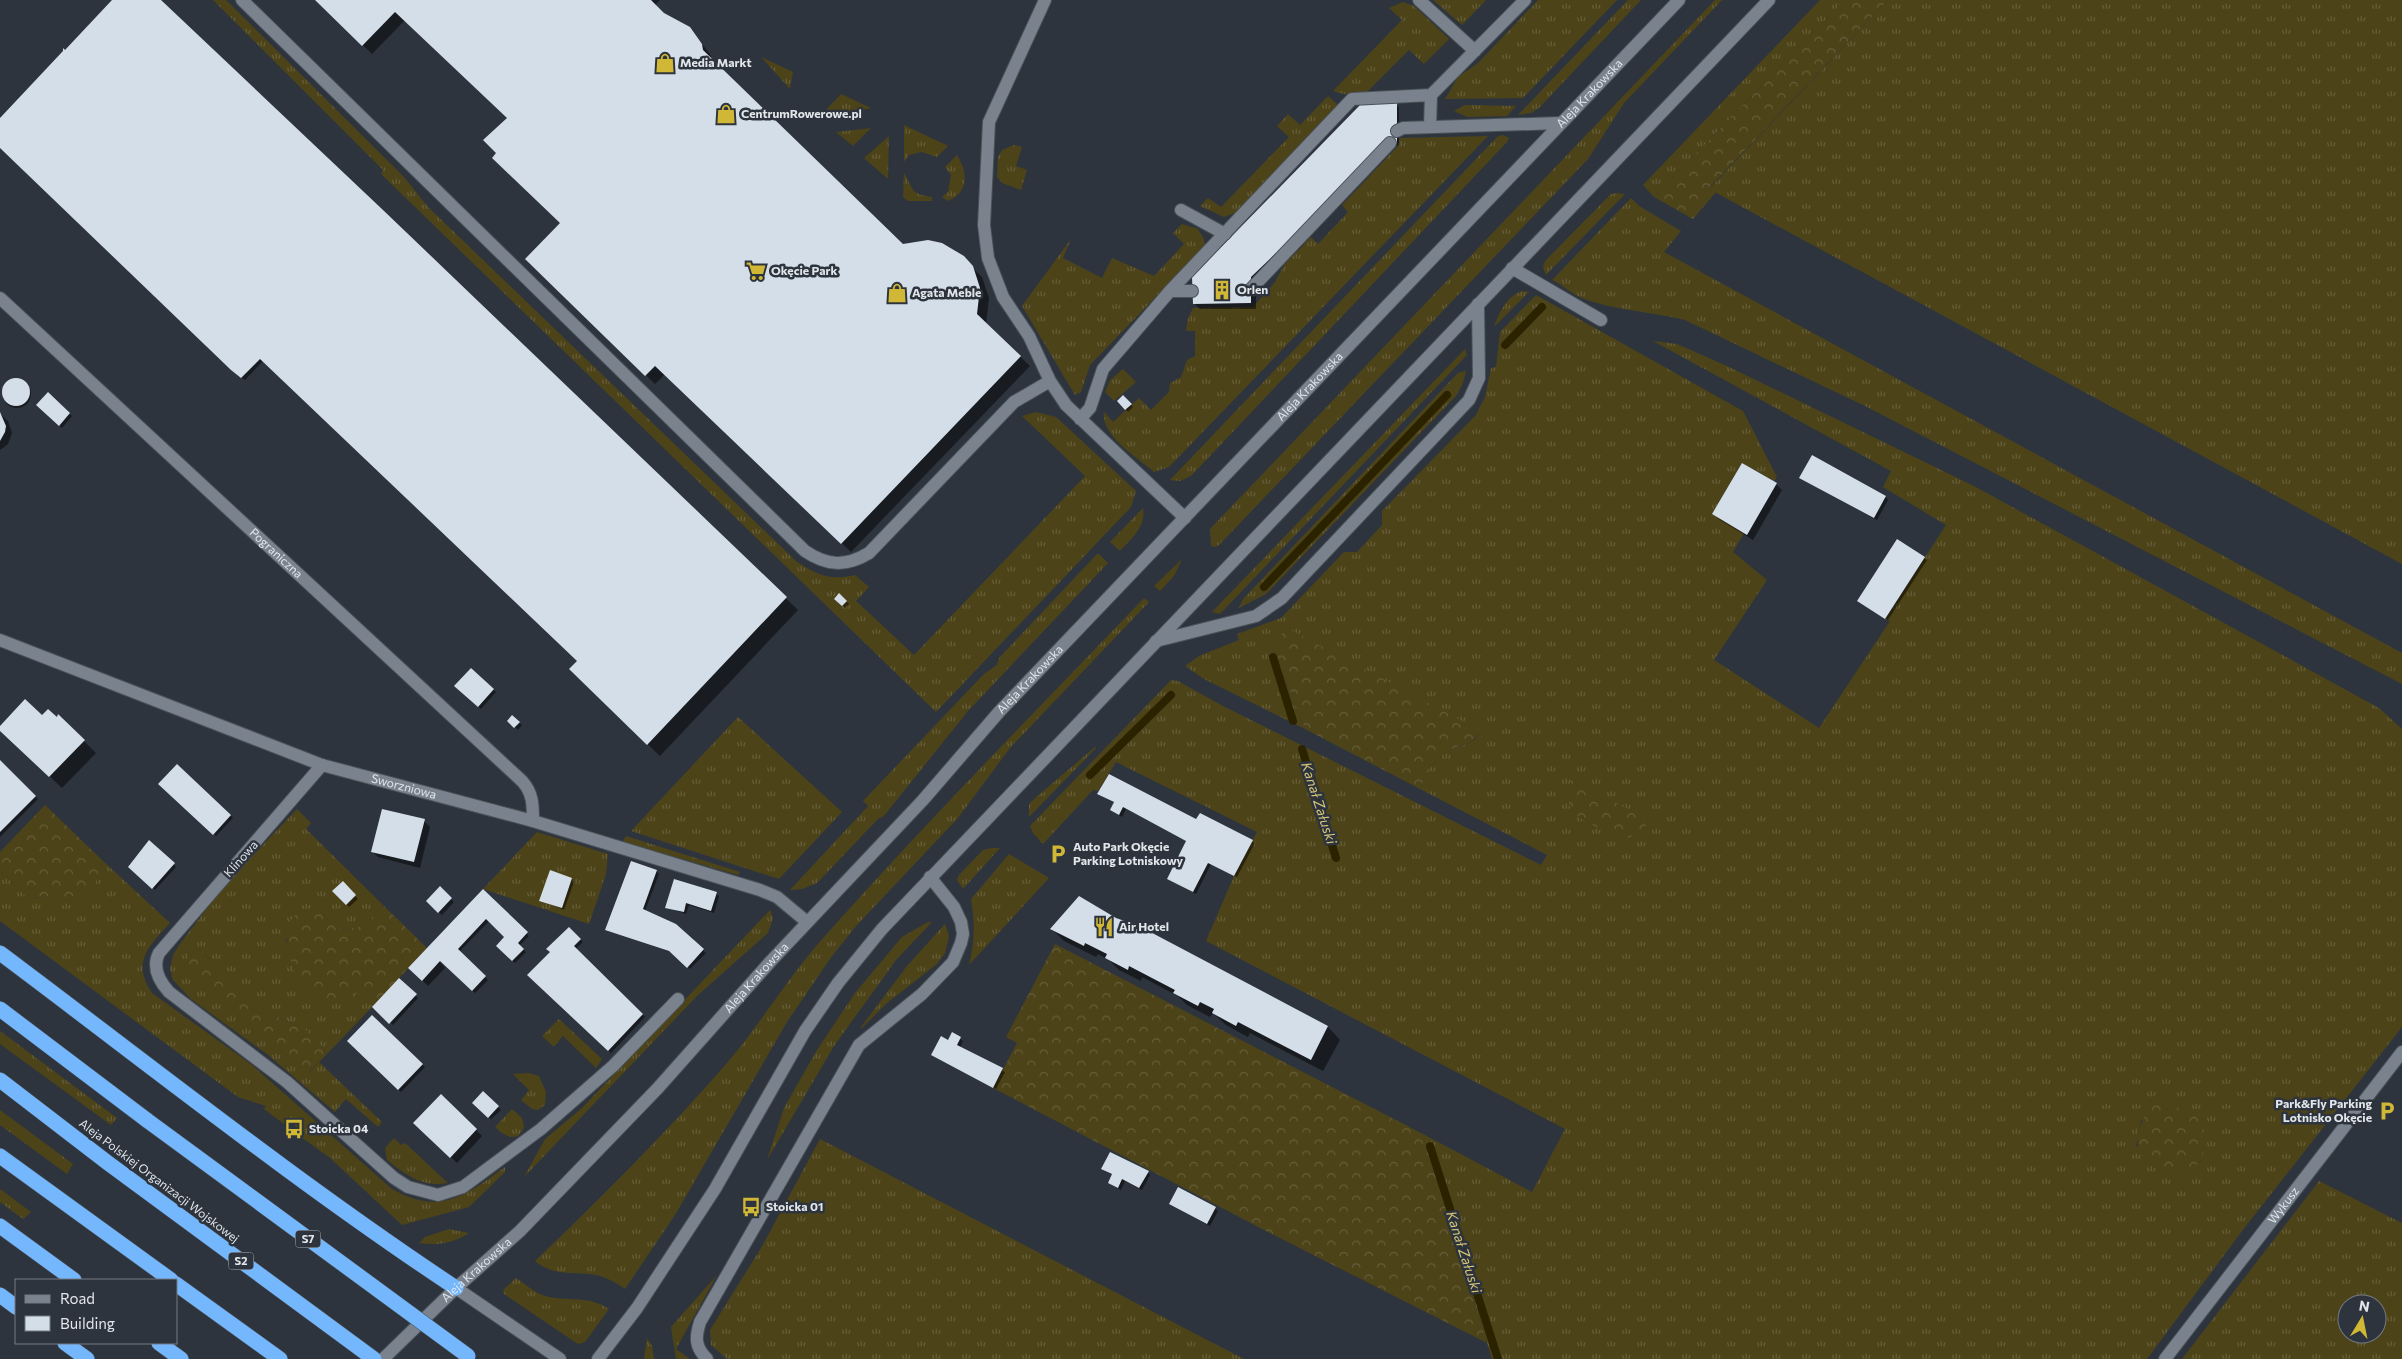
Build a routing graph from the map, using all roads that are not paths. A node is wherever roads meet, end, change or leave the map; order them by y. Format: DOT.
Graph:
graph roads {
  1 [pos="242,0"];
  2 [pos="1419,0"];
  3 [pos="1525,0"];
  4 [pos="1679,0"];
  5 [pos="1770,0"];
  6 [pos="1042,1"];
  7 [pos="1475,51"];
  8 [pos="1431,95"];
  9 [pos="1560,124"];
  10 [pos="1430,127"];
  11 [pos="1397,131"];
  12 [pos="1390,144"];
  13 [pos="1181,210"];
  14 [pos="1225,234"];
  15 [pos="1512,268"];
  16 [pos="1251,289"];
  17 [pos="1170,291"];
  18 [pos="1192,291"];
  19 [pos="0,298"];
  20 [pos="1478,304"];
  21 [pos="1601,320"];
  22 [pos="1050,381"];
  23 [pos="1080,419"];
  24 [pos="1185,518"];
  25 [pos="0,640"];
  26 [pos="1156,640"];
  27 [pos="322,765"];
  28 [pos="533,821"];
  29 [pos="930,877"];
  30 [pos="807,922"];
  31 [pos="0,953"];
  32 [pos="678,999"];
  33 [pos="0,1009"];
  34 [pos="2402,1052"];
  35 [pos="0,1080"];
  36 [pos="0,1156"];
  37 [pos="0,1226"];
  38 [pos="73,1279"];
  39 [pos="171,1279"];
  40 [pos="178,1285"];
  41 [pos="456,1288"];
  42 [pos="0,1295"];
  43 [pos="15,1306"];
  44 [pos="66,1344"];
  45 [pos="160,1344"];
  46 [pos="87,1359"];
  47 [pos="181,1359"];
  48 [pos="280,1359"];
  49 [pos="374,1359"];
  50 [pos="383,1359"];
  51 [pos="471,1359"];
  52 [pos="560,1359"];
  53 [pos="598,1359"];
  54 [pos="707,1359"];
  55 [pos="2165,1359"];
  1 -- 22 [label="main road"];
  2 -- 7 [label="main road"];
  3 -- 7 [label="main road"];
  4 -- 9 [label="main road, Aleja Krakowska"];
  5 -- 15 [label="main road"];
  6 -- 22 [label="main road"];
  7 -- 8 [label="main road"];
  8 -- 10 [label="main road"];
  8 -- 14 [label="main road"];
  9 -- 10 [label="main road"];
  9 -- 24 [label="main road, Aleja Krakowska"];
  10 -- 11 [label="main road"];
  12 -- 16 [label="main road"];
  13 -- 14 [label="main road"];
  14 -- 17 [label="main road"];
  15 -- 20 [label="main road"];
  15 -- 21 [label="main road"];
  17 -- 18 [label="main road"];
  17 -- 23 [label="main road"];
  19 -- 28 [label="main road, Pograniczna"];
  20 -- 26 [label="main road"];
  20 -- 26 [label="main road"];
  22 -- 23 [label="main road"];
  23 -- 24 [label="main road"];
  24 -- 30 [label="main road, Aleja Krakowska"];
  25 -- 27 [label="main road, Sworzniowa"];
  26 -- 29 [label="main road"];
  27 -- 28 [label="main road, Sworzniowa"];
  27 -- 32 [label="main road, Klinowa"];
  28 -- 30 [label="main road, Sworzniowa"];
  29 -- 53 [label="main road"];
  29 -- 54 [label="main road"];
  30 -- 41 [label="main road, Aleja Krakowska"];
  31 -- 41 [label="highway"];
  33 -- 51 [label="highway, S7, bridge"];
  34 -- 55 [label="main road, Wykusz"];
  35 -- 49 [label="highway, Aleja Polskiej Organizacji Wojskowej / S2"];
  36 -- 39 [label="highway"];
  37 -- 38 [label="highway"];
  40 -- 48 [label="highway"];
  41 -- 50 [label="main road, Aleja Krakowska"];
  41 -- 52 [label="main road"];
  42 -- 43 [label="highway"];
  44 -- 46 [label="highway"];
  45 -- 47 [label="highway"];
}
